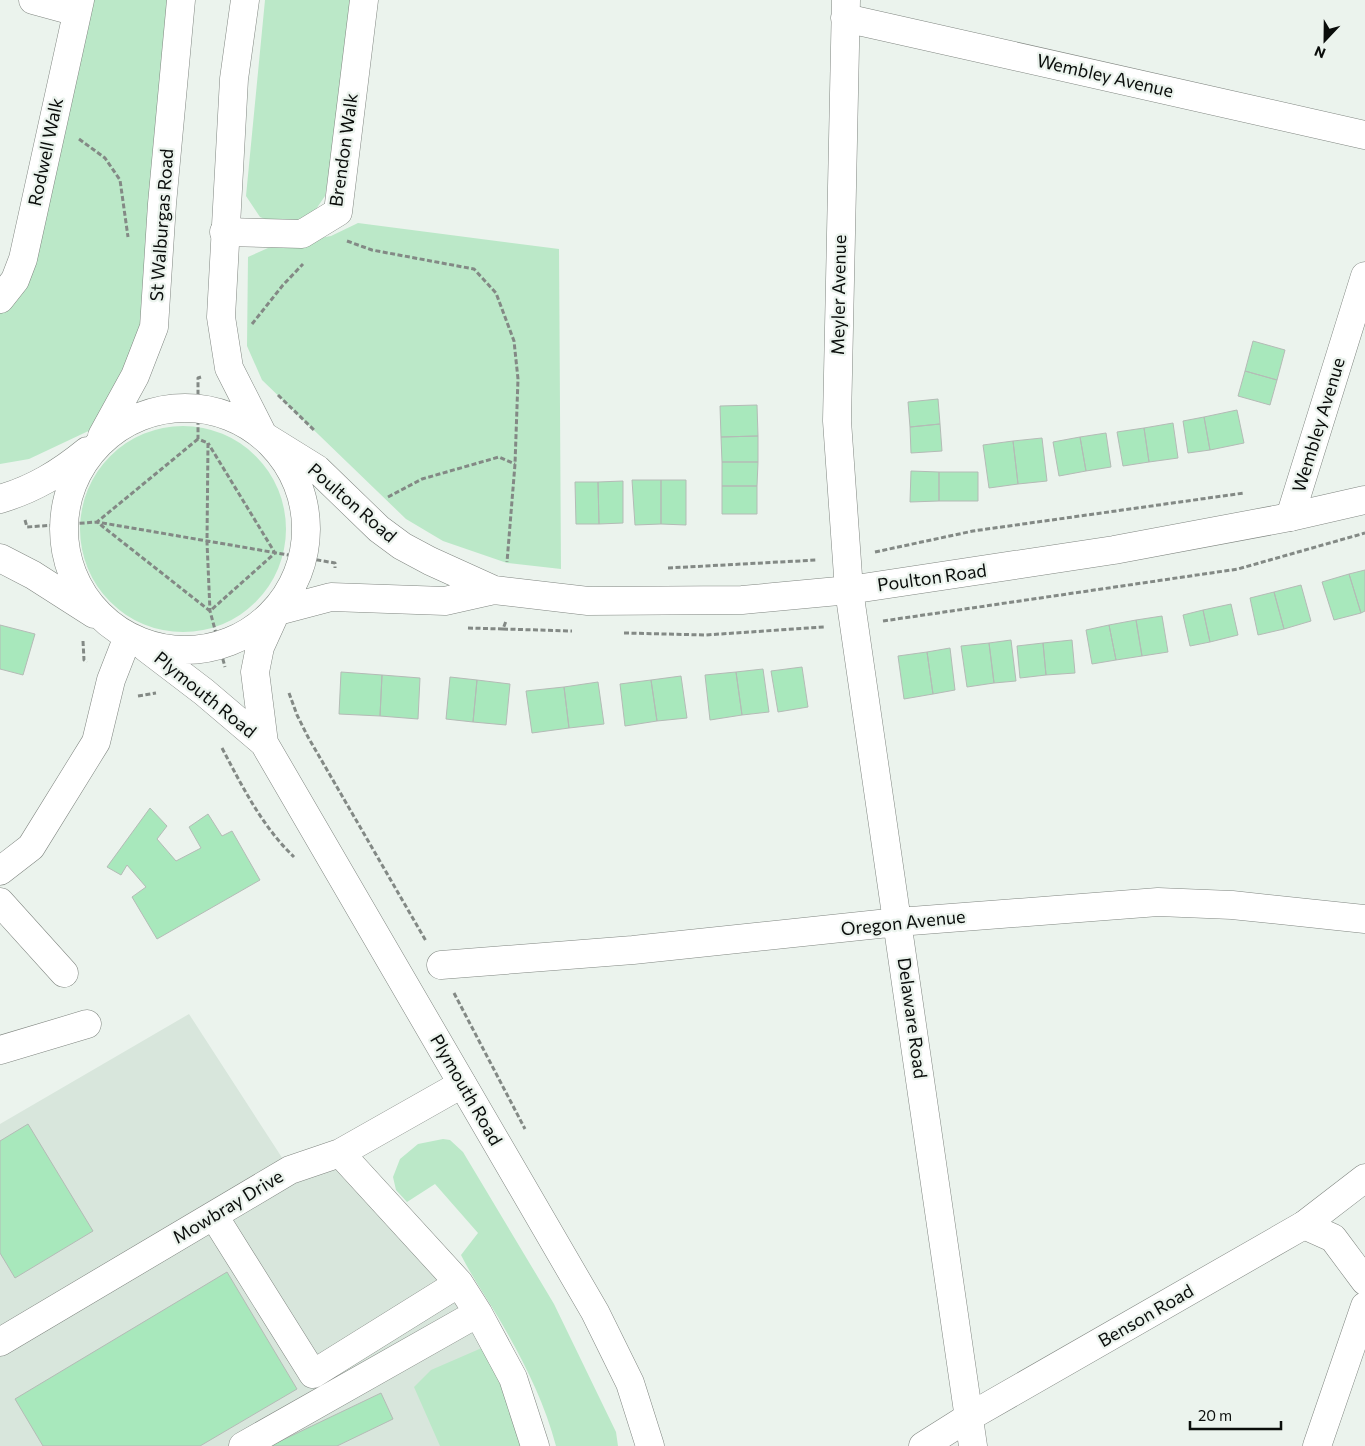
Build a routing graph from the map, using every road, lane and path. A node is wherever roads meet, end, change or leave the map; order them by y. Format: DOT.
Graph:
graph roads {
  1 [pos="33,0"];
  2 [pos="181,0"];
  3 [pos="245,0"];
  4 [pos="364,0"];
  5 [pos="78,6"];
  6 [pos="846,9"];
  7 [pos="53,124"];
  8 [pos="1365,136"];
  9 [pos="334,224"];
  10 [pos="224,232"];
  11 [pos="129,246"];
  12 [pos="310,257"];
  13 [pos="1365,276"];
  14 [pos="0,299"];
  15 [pos="248,320"];
  16 [pos="276,393"];
  17 [pos="198,432"];
  18 [pos="318,434"];
  19 [pos="264,436"];
  20 [pos="198,439"];
  21 [pos="99,441"];
  22 [pos="208,442"];
  23 [pos="515,464"];
  24 [pos="1252,492"];
  25 [pos="0,499"];
  26 [pos="1365,500"];
  27 [pos="392,505"];
  28 [pos="1290,517"];
  29 [pos="97,522"];
  30 [pos="207,542"];
  31 [pos="275,553"];
  32 [pos="0,558"];
  33 [pos="847,558"];
  34 [pos="498,560"];
  35 [pos="507,563"];
  36 [pos="516,564"];
  37 [pos="665,569"];
  38 [pos="494,590"];
  39 [pos="849,590"];
  40 [pos="210,611"];
  41 [pos="276,613"];
  42 [pos="104,621"];
  43 [pos="213,626"];
  44 [pos="136,643"];
  45 [pos="287,685"];
  46 [pos="264,743"];
  47 [pos="219,744"];
  48 [pos="330,854"];
  49 [pos="0,871"];
  50 [pos="0,902"];
  51 [pos="1365,919"];
  52 [pos="898,922"];
  53 [pos="441,966"];
  54 [pos="64,972"];
  55 [pos="87,1024"];
  56 [pos="0,1050"];
  57 [pos="462,1084"];
  58 [pos="528,1133"];
  59 [pos="340,1153"];
  60 [pos="1365,1178"];
  61 [pos="214,1216"];
  62 [pos="1304,1225"];
  63 [pos="1365,1281"];
  64 [pos="459,1284"];
  65 [pos="1365,1306"];
  66 [pos="478,1313"];
  67 [pos="0,1342"];
  68 [pos="969,1417"];
  69 [pos="243,1446"];
  70 [pos="535,1446"];
  71 [pos="650,1446"];
  72 [pos="923,1446"];
  73 [pos="974,1446"];
  74 [pos="1318,1446"];
  1 -- 5 [label="street"];
  2 -- 21 [label="street, St Walburgas Road"];
  3 -- 10 [label="street"];
  4 -- 9 [label="street, Brendon Walk"];
  5 -- 7 [label="street, Rodwell Walk"];
  6 -- 8 [label="street, Wembley Avenue"];
  6 -- 33 [label="street, Meyler Avenue"];
  7 -- 11 [label="path"];
  7 -- 14 [label="street, Rodwell Walk"];
  9 -- 10 [label="street, Brendon Walk"];
  9 -- 23 [label="path"];
  10 -- 19 [label="street"];
  12 -- 15 [label="path"];
  13 -- 28 [label="street, Wembley Avenue"];
  16 -- 18 [label="path"];
  17 -- 20 [label="path"];
  19 -- 21 [label="street, Poulton Road"];
  19 -- 38 [label="street, Poulton Road"];
  19 -- 41 [label="street, Plymouth Road"];
  20 -- 22 [label="path"];
  20 -- 29 [label="path"];
  21 -- 25 [label="street"];
  21 -- 42 [label="street, St Walburgas Road"];
  22 -- 30 [label="path"];
  22 -- 31 [label="path"];
  23 -- 27 [label="path"];
  23 -- 35 [label="path"];
  24 -- 33 [label="path"];
  26 -- 28 [label="street, Poulton Road"];
  28 -- 39 [label="street, Poulton Road"];
  29 -- 30 [label="path"];
  29 -- 40 [label="path"];
  30 -- 31 [label="path"];
  30 -- 40 [label="path"];
  31 -- 40 [label="path"];
  32 -- 42 [label="street"];
  33 -- 37 [label="path"];
  33 -- 39 [label="street, Meyler Avenue"];
  34 -- 35 [label="path"];
  35 -- 36 [label="path"];
  38 -- 39 [label="street, Poulton Road"];
  38 -- 41 [label="street, Poulton Road"];
  39 -- 52 [label="street, Delaware Road"];
  40 -- 43 [label="path"];
  41 -- 44 [label="street"];
  41 -- 46 [label="street, Plymouth Road"];
  42 -- 44 [label="street, Plymouth Road"];
  44 -- 46 [label="street, Plymouth Road"];
  44 -- 49 [label="street"];
  45 -- 53 [label="path"];
  46 -- 48 [label="street, Plymouth Road"];
  47 -- 48 [label="path"];
  48 -- 57 [label="street, Plymouth Road"];
  50 -- 54 [label="street"];
  51 -- 52 [label="street, Oregon Avenue"];
  52 -- 53 [label="street, Oregon Avenue"];
  52 -- 68 [label="street, Delaware Road"];
  53 -- 58 [label="path"];
  55 -- 56 [label="street"];
  57 -- 59 [label="street, Mowbray Drive"];
  57 -- 71 [label="street, Plymouth Road"];
  59 -- 61 [label="street, Mowbray Drive"];
  59 -- 64 [label="street"];
  60 -- 62 [label="street, Benson Road"];
  61 -- 64 [label="street"];
  61 -- 67 [label="street, Mowbray Drive"];
  62 -- 63 [label="street"];
  62 -- 68 [label="street, Benson Road"];
  64 -- 66 [label="street"];
  65 -- 74 [label="street"];
  66 -- 69 [label="street"];
  66 -- 70 [label="street"];
  68 -- 72 [label="street, Benson Road"];
  68 -- 73 [label="street, Delaware Road"];
}
